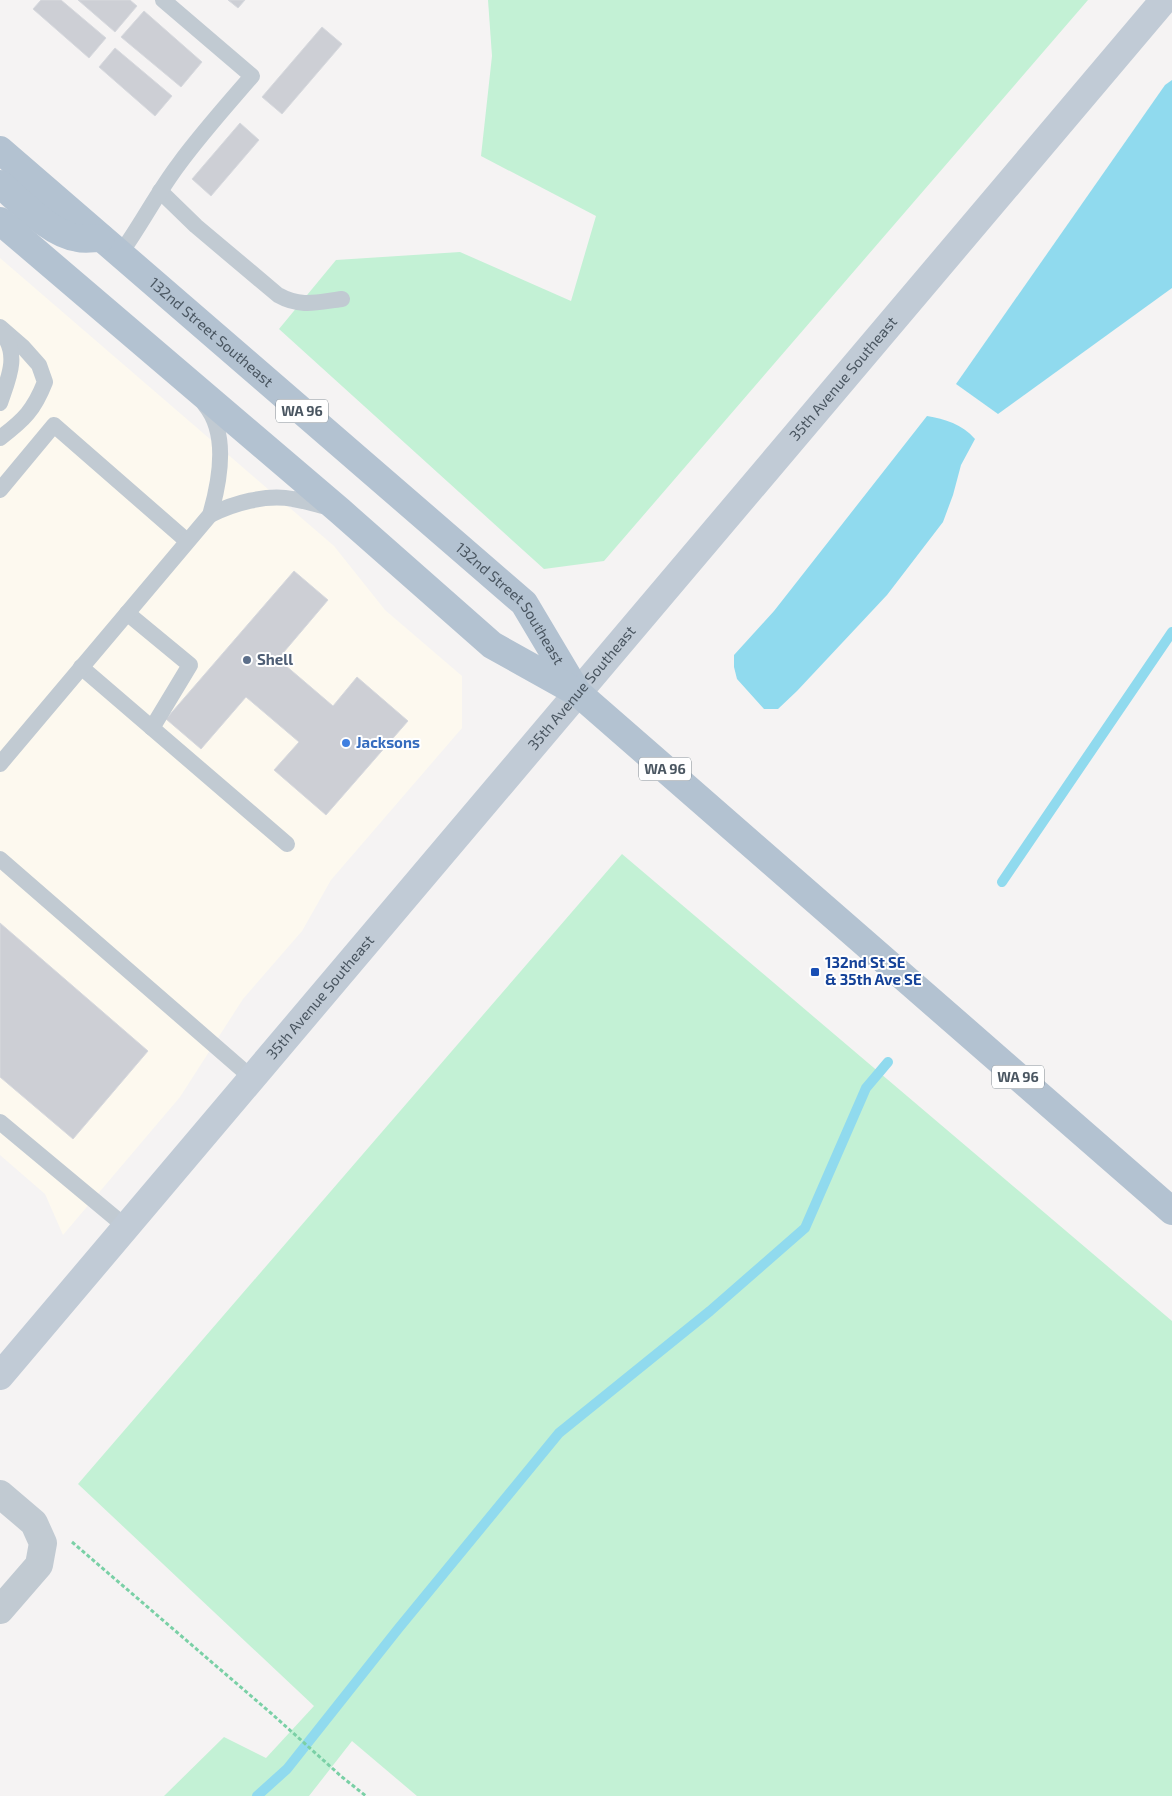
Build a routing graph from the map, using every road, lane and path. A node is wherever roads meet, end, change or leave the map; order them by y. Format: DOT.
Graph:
graph roads {
  1 [pos="163,0"];
  2 [pos="1164,0"];
  3 [pos="0,150"];
  4 [pos="0,184"];
  5 [pos="160,191"];
  6 [pos="0,221"];
  7 [pos="111,246"];
  8 [pos="342,299"];
  9 [pos="0,329"];
  10 [pos="177,370"];
  11 [pos="0,403"];
  12 [pos="0,438"];
  13 [pos="0,490"];
  14 [pos="340,511"];
  15 [pos="210,515"];
  16 [pos="188,541"];
  17 [pos="127,613"];
  18 [pos="82,667"];
  19 [pos="578,693"];
  20 [pos="152,728"];
  21 [pos="0,764"];
  22 [pos="286,844"];
  23 [pos="0,859"];
  24 [pos="252,1078"];
  25 [pos="0,1122"];
  26 [pos="1172,1211"];
  27 [pos="126,1227"];
  28 [pos="0,1376"];
  29 [pos="0,1494"];
  30 [pos="68,1538"];
  31 [pos="0,1610"];
  32 [pos="366,1796"];
  1 -- 5 [label="lane"];
  2 -- 19 [label="street, 35th Avenue Southeast"];
  3 -- 7 [label="main road, 132nd Street Southeast / WA 96"];
  4 -- 7 [label="main road"];
  5 -- 7 [label="lane"];
  5 -- 8 [label="lane"];
  6 -- 10 [label="main road, 132nd Street Southeast / WA 96"];
  7 -- 19 [label="main road, 132nd Street Southeast / WA 96"];
  9 -- 11 [label="lane"];
  9 -- 12 [label="lane"];
  10 -- 14 [label="main road, 132nd Street Southeast / WA 96"];
  10 -- 15 [label="lane"];
  13 -- 16 [label="lane"];
  14 -- 15 [label="lane"];
  14 -- 19 [label="main road, 132nd Street Southeast / WA 96"];
  15 -- 16 [label="lane"];
  16 -- 17 [label="lane"];
  17 -- 18 [label="lane"];
  17 -- 20 [label="lane"];
  18 -- 20 [label="lane"];
  18 -- 21 [label="lane"];
  19 -- 24 [label="street, 35th Avenue Southeast"];
  19 -- 26 [label="main road, 132nd Street Southeast / WA 96"];
  20 -- 22 [label="lane"];
  23 -- 24 [label="lane"];
  24 -- 27 [label="street, 35th Avenue Southeast"];
  25 -- 27 [label="lane"];
  27 -- 28 [label="street, 35th Avenue Southeast"];
  29 -- 31 [label="street"];
  30 -- 32 [label="path"];
}
